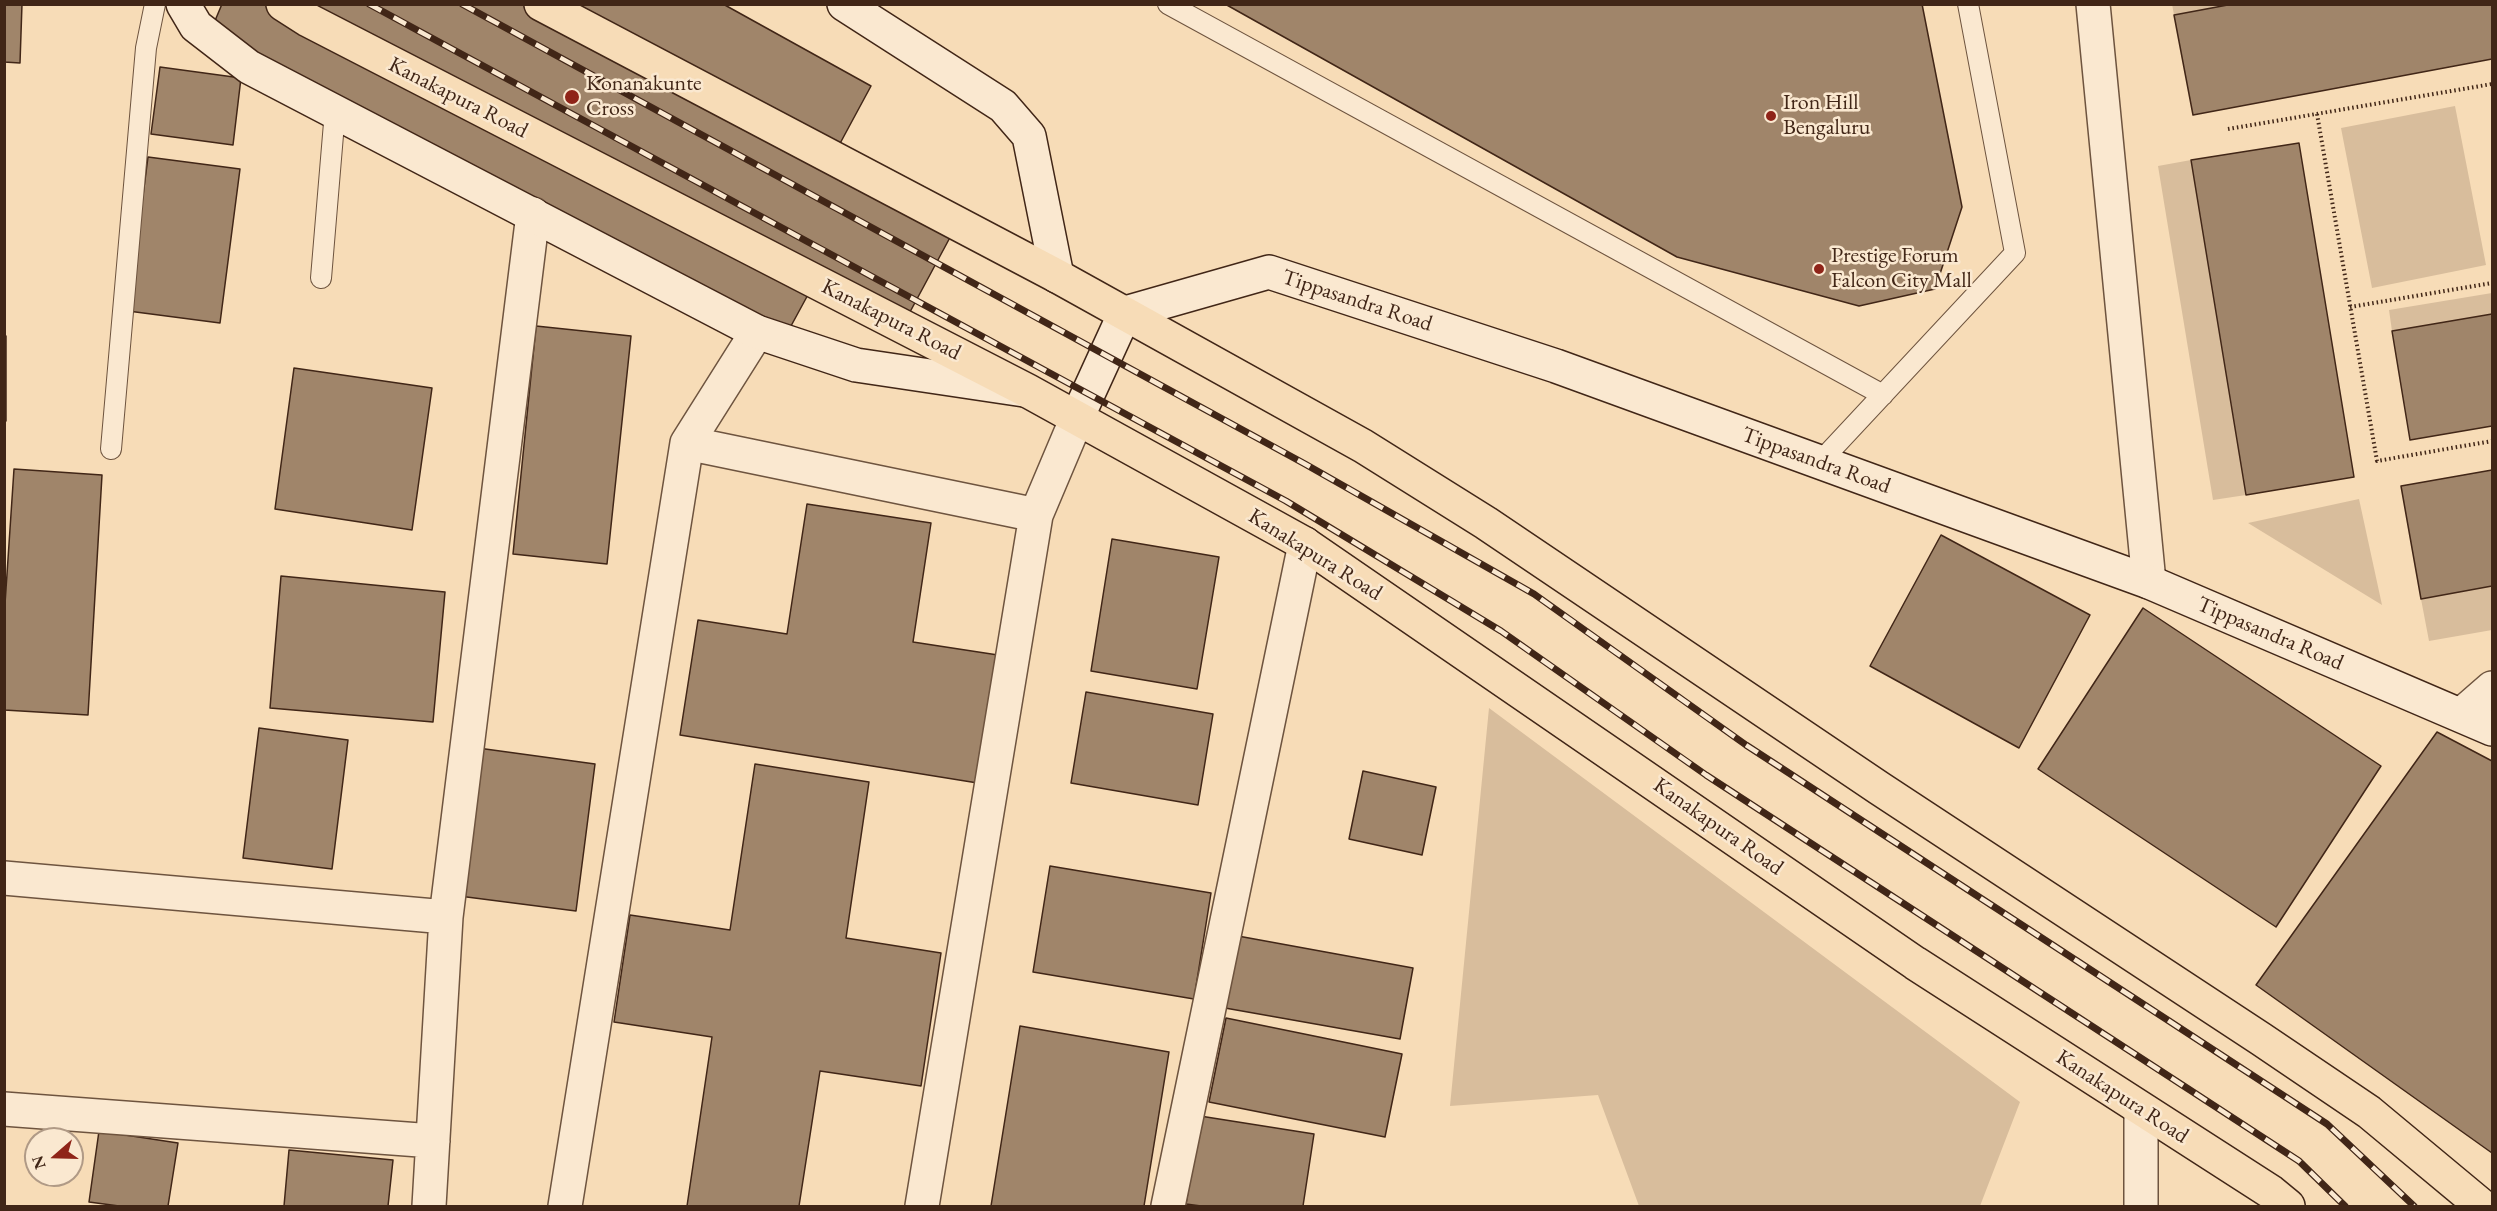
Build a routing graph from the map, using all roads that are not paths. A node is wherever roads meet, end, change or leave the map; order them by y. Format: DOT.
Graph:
graph roads {
  1 [pos="154,4"];
  2 [pos="183,4"];
  3 [pos="283,4"];
  4 [pos="541,4"];
  5 [pos="844,4"];
  6 [pos="1168,4"];
  7 [pos="1968,4"];
  8 [pos="2093,4"];
  9 [pos="335,111"];
  10 [pos="533,214"];
  11 [pos="1057,276"];
  12 [pos="321,278"];
  13 [pos="1125,313"];
  14 [pos="757,332"];
  15 [pos="1028,391"];
  16 [pos="1883,395"];
  17 [pos="1077,418"];
  18 [pos="687,443"];
  19 [pos="111,449"];
  20 [pos="1819,463"];
  21 [pos="1036,515"];
  22 [pos="1305,544"];
  23 [pos="2149,582"];
  24 [pos="2493,688"];
  25 [pos="2461,715"];
  26 [pos="2493,729"];
  27 [pos="4,878"];
  28 [pos="446,917"];
  29 [pos="4,1109"];
  30 [pos="2141,1110"];
  31 [pos="432,1141"];
  32 [pos="429,1206"];
  33 [pos="565,1206"];
  34 [pos="922,1206"];
  35 [pos="1168,1206"];
  36 [pos="2141,1206"];
  37 [pos="2288,1206"];
  38 [pos="2482,1206"];
  1 -- 19 [label="lane"];
  2 -- 9 [label="street"];
  3 -- 15 [label="highway, Kanakapura Road"];
  4 -- 11 [label="highway"];
  5 -- 11 [label="street"];
  6 -- 16 [label="lane"];
  7 -- 16 [label="lane"];
  8 -- 23 [label="street"];
  9 -- 10 [label="street"];
  9 -- 12 [label="lane"];
  10 -- 14 [label="street"];
  10 -- 28 [label="street"];
  11 -- 13 [label="highway"];
  13 -- 17 [label="street"];
  13 -- 20 [label="street, Tippasandra Road"];
  13 -- 38 [label="highway"];
  14 -- 15 [label="street"];
  14 -- 18 [label="street"];
  15 -- 17 [label="highway, Kanakapura Road"];
  16 -- 20 [label="lane"];
  17 -- 21 [label="street"];
  17 -- 22 [label="highway, Kanakapura Road"];
  18 -- 21 [label="street"];
  18 -- 33 [label="street"];
  20 -- 23 [label="street, Tippasandra Road"];
  21 -- 34 [label="street"];
  22 -- 30 [label="highway, Kanakapura Road"];
  22 -- 35 [label="street"];
  23 -- 25 [label="street, Tippasandra Road"];
  24 -- 25 [label="street"];
  25 -- 26 [label="street, Tippasandra Road"];
  27 -- 28 [label="street"];
  28 -- 31 [label="street"];
  29 -- 31 [label="street"];
  30 -- 36 [label="street"];
  30 -- 37 [label="highway, Kanakapura Road"];
  31 -- 32 [label="street"];
}
